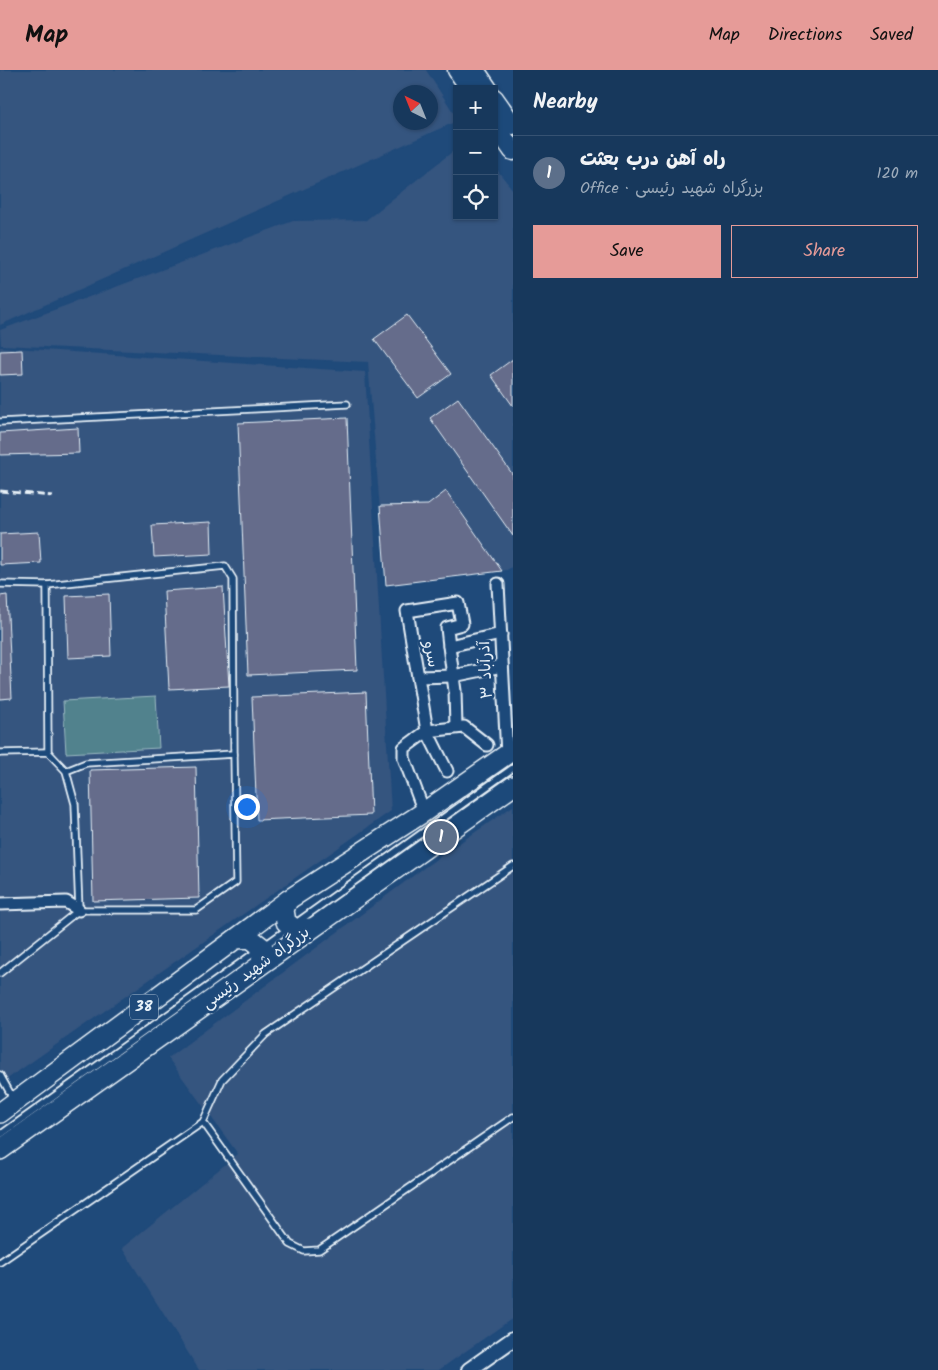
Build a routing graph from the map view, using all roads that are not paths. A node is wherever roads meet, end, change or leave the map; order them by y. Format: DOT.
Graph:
graph roads {
  1 [pos="457,70"];
  2 [pos="475,70"];
  3 [pos="467,85"];
  4 [pos="485,85"];
  5 [pos="498,103"];
  6 [pos="513,124"];
  7 [pos="498,130"];
  8 [pos="513,151"];
  9 [pos="347,404"];
  10 [pos="0,422"];
  11 [pos="0,584"];
  12 [pos="498,584"];
  13 [pos="46,585"];
  14 [pos="501,634"];
  15 [pos="449,646"];
  16 [pos="507,648"];
  17 [pos="502,666"];
  18 [pos="453,676"];
  19 [pos="418,677"];
  20 [pos="508,691"];
  21 [pos="456,727"];
  22 [pos="427,731"];
  23 [pos="487,745"];
  24 [pos="48,752"];
  25 [pos="0,753"];
  26 [pos="234,754"];
  27 [pos="511,758"];
  28 [pos="66,771"];
  29 [pos="447,771"];
  30 [pos="513,786"];
  31 [pos="424,812"];
  32 [pos="513,866"];
  33 [pos="288,900"];
  34 [pos="0,904"];
  35 [pos="80,910"];
  36 [pos="311,928"];
  37 [pos="236,939"];
  38 [pos="261,964"];
  39 [pos="0,973"];
  40 [pos="0,1075"];
  41 [pos="7,1107"];
  42 [pos="513,1117"];
  43 [pos="203,1122"];
  44 [pos="0,1135"];
  45 [pos="0,1150"];
  46 [pos="0,1262"];
  47 [pos="513,1338"];
  48 [pos="469,1370"];
  1 -- 3 [label="main road"];
  2 -- 4 [label="main road"];
  5 -- 6 [label="main road"];
  7 -- 8 [label="main road"];
  9 -- 10 [label="lane"];
  11 -- 13 [label="lane"];
  12 -- 14 [label="street, ۳ آذرآباد"];
  13 -- 24 [label="lane"];
  13 -- 26 [label="lane"];
  14 -- 15 [label="street"];
  14 -- 16 [label="street, ۳ آذرآباد"];
  15 -- 18 [label="street"];
  15 -- 19 [label="street, سرو"];
  16 -- 17 [label="street, ۳ آذرآباد"];
  17 -- 18 [label="street"];
  17 -- 20 [label="street, ۳ آذرآباد"];
  18 -- 19 [label="street"];
  18 -- 21 [label="street"];
  19 -- 22 [label="street, سرو"];
  20 -- 27 [label="street, ۳ آذرآباد"];
  21 -- 22 [label="street"];
  21 -- 23 [label="street"];
  22 -- 29 [label="street, سرو"];
  22 -- 31 [label="street"];
  24 -- 25 [label="lane"];
  24 -- 28 [label="lane"];
  26 -- 28 [label="lane"];
  26 -- 35 [label="lane"];
  27 -- 31 [label="highway, 38"];
  27 -- 44 [label="lane"];
  28 -- 35 [label="lane"];
  30 -- 36 [label="highway, بزرگراه شهید رئیسی / 38"];
  31 -- 33 [label="highway, 38"];
  32 -- 43 [label="lane"];
  33 -- 36 [label="highway"];
  33 -- 37 [label="highway, 38"];
  34 -- 35 [label="street"];
  35 -- 39 [label="lane"];
  36 -- 38 [label="highway, بزرگراه شهید رئیسی / 38"];
  37 -- 38 [label="highway"];
  37 -- 41 [label="highway, 38"];
  38 -- 45 [label="highway, بزرگراه شهید رئیسی / 38"];
  40 -- 41 [label="lane"];
  42 -- 43 [label="lane"];
  43 -- 46 [label="lane"];
  47 -- 48 [label="street"];
}
